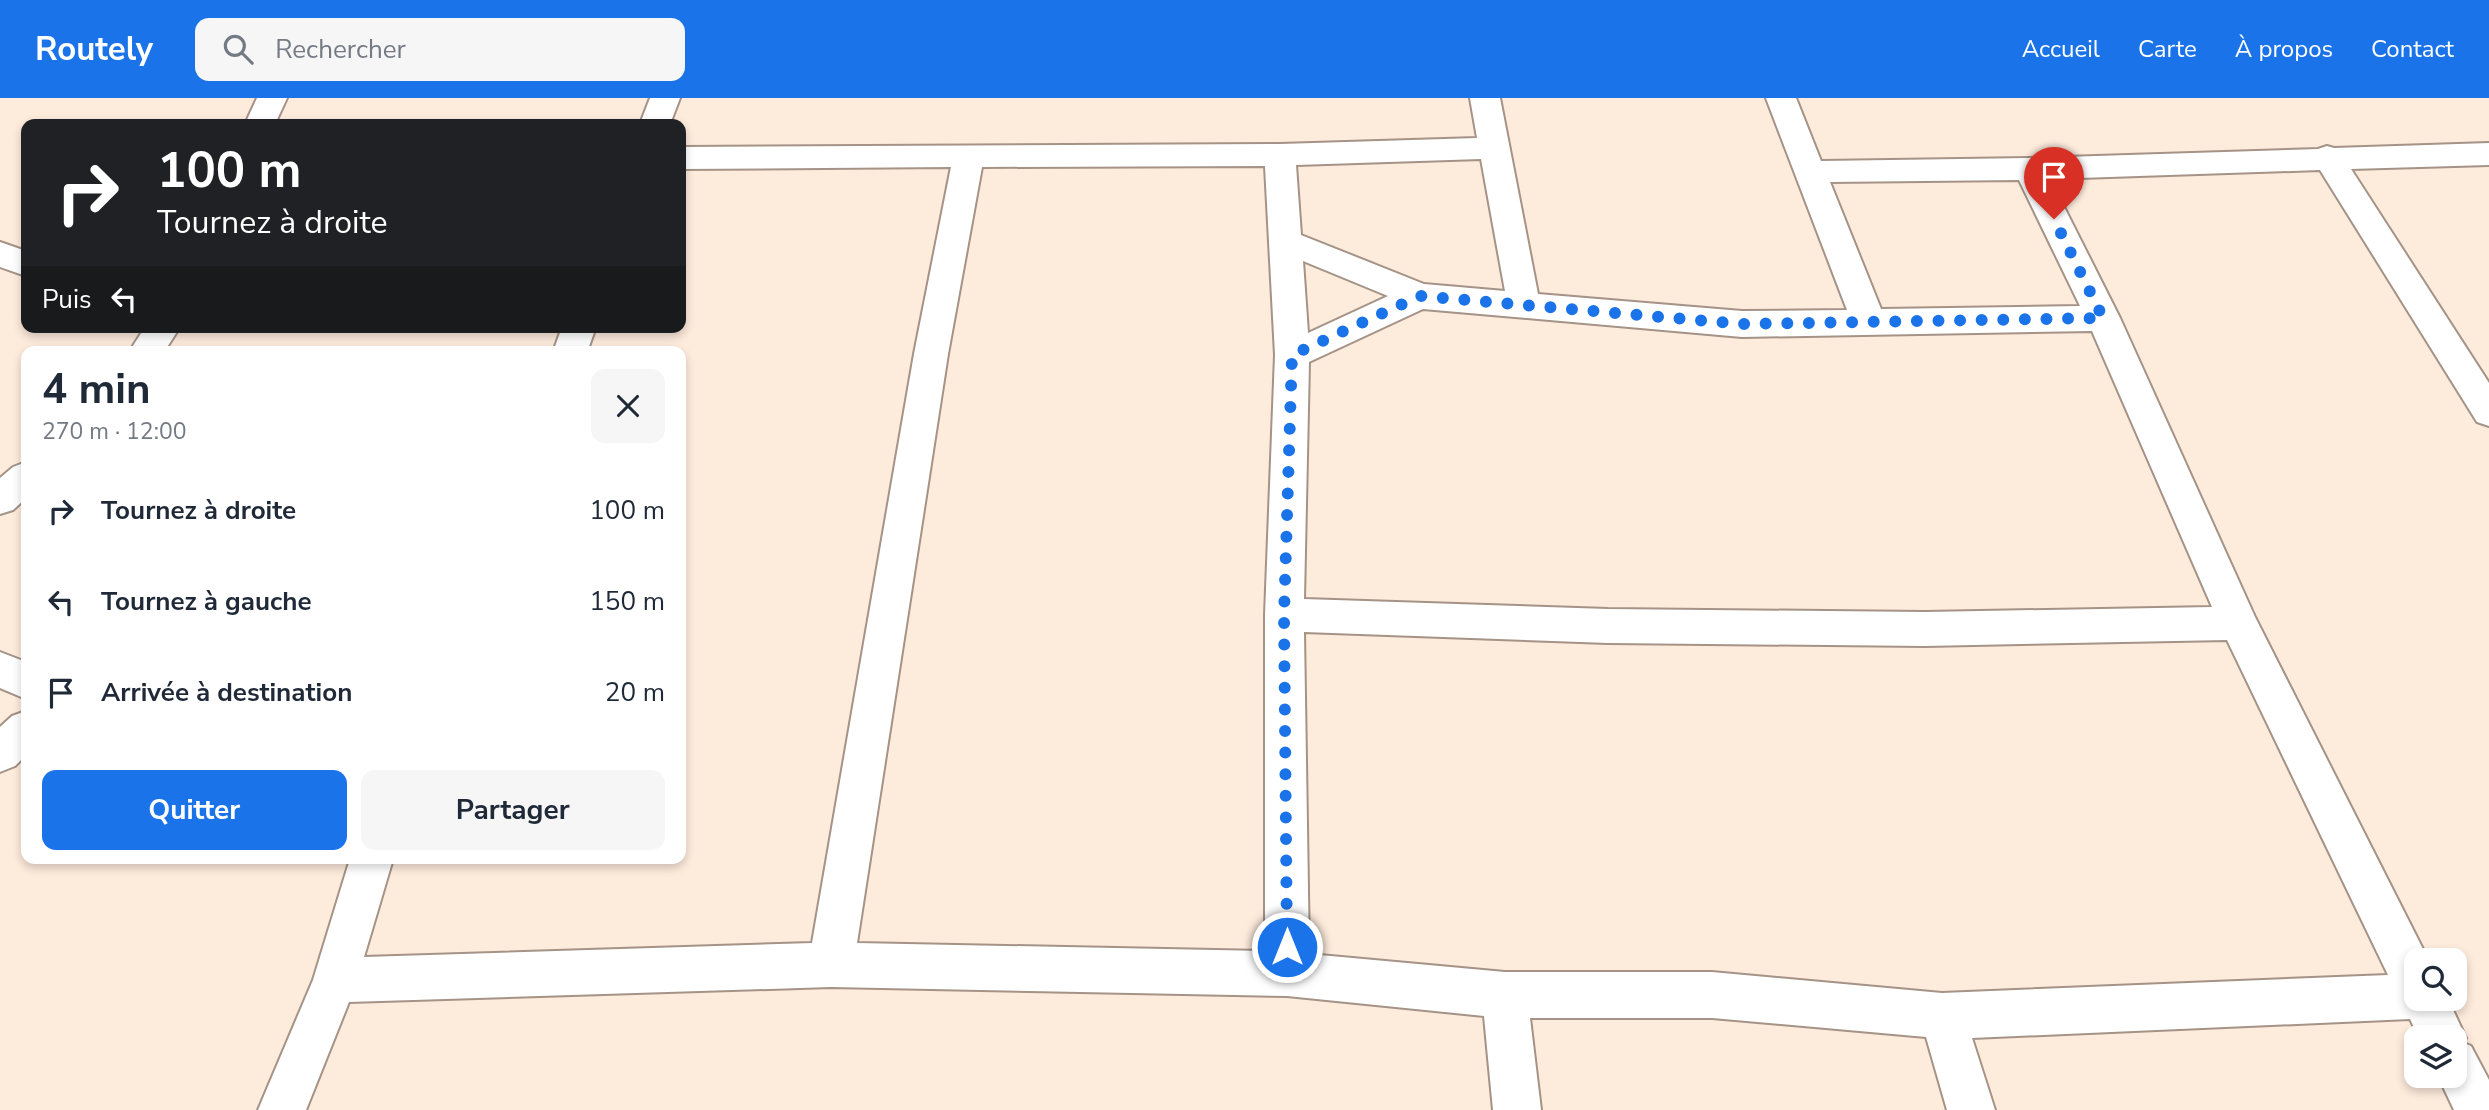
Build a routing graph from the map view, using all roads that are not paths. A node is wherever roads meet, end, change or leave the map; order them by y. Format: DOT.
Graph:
graph roads {
  1 [pos="665,98"];
  2 [pos="1485,98"];
  3 [pos="1781,98"];
  4 [pos="657,119"];
  5 [pos="1495,148"];
  6 [pos="2489,154"];
  7 [pos="1280,155"];
  8 [pos="2327,157"];
  9 [pos="686,158"];
  10 [pos="968,159"];
  11 [pos="2029,169"];
  12 [pos="1809,172"];
  13 [pos="1285,241"];
  14 [pos="0,254"];
  15 [pos="21,262"];
  16 [pos="1420,296"];
  17 [pos="1524,306"];
  18 [pos="2103,318"];
  19 [pos="1869,323"];
  20 [pos="1292,355"];
  21 [pos="2489,412"];
  22 [pos="21,481"];
  23 [pos="0,499"];
  24 [pos="1284,615"];
  25 [pos="2238,623"];
  26 [pos="0,669"];
  27 [pos="21,679"];
  28 [pos="21,734"];
  29 [pos="0,753"];
  30 [pos="370,864"];
  31 [pos="2404,959"];
  32 [pos="831,965"];
  33 [pos="1287,974"];
  34 [pos="335,980"];
  35 [pos="1505,995"];
  36 [pos="2404,997"];
  37 [pos="1942,1016"];
  38 [pos="2467,1086"];
  39 [pos="282,1110"];
  40 [pos="1517,1110"];
  41 [pos="1971,1110"];
  42 [pos="2479,1110"];
  1 -- 4 [label="street"];
  2 -- 5 [label="street"];
  3 -- 12 [label="street"];
  5 -- 7 [label="street"];
  5 -- 17 [label="street"];
  6 -- 8 [label="street"];
  7 -- 10 [label="street"];
  7 -- 13 [label="street"];
  8 -- 11 [label="street"];
  8 -- 21 [label="street"];
  9 -- 10 [label="street"];
  10 -- 32 [label="street"];
  11 -- 12 [label="street"];
  11 -- 18 [label="street"];
  12 -- 19 [label="street"];
  13 -- 16 [label="street"];
  13 -- 20 [label="street"];
  14 -- 15 [label="street"];
  16 -- 17 [label="street"];
  16 -- 20 [label="street"];
  17 -- 19 [label="street"];
  18 -- 19 [label="street"];
  18 -- 25 [label="street"];
  20 -- 24 [label="street"];
  22 -- 23 [label="street"];
  24 -- 25 [label="street"];
  24 -- 33 [label="street"];
  25 -- 31 [label="street"];
  26 -- 27 [label="street"];
  28 -- 29 [label="street"];
  30 -- 34 [label="street"];
  32 -- 33 [label="street"];
  32 -- 34 [label="street"];
  33 -- 35 [label="street"];
  34 -- 39 [label="street"];
  35 -- 37 [label="street"];
  35 -- 40 [label="street"];
  36 -- 37 [label="street"];
  37 -- 41 [label="street"];
  38 -- 42 [label="street"];
}
